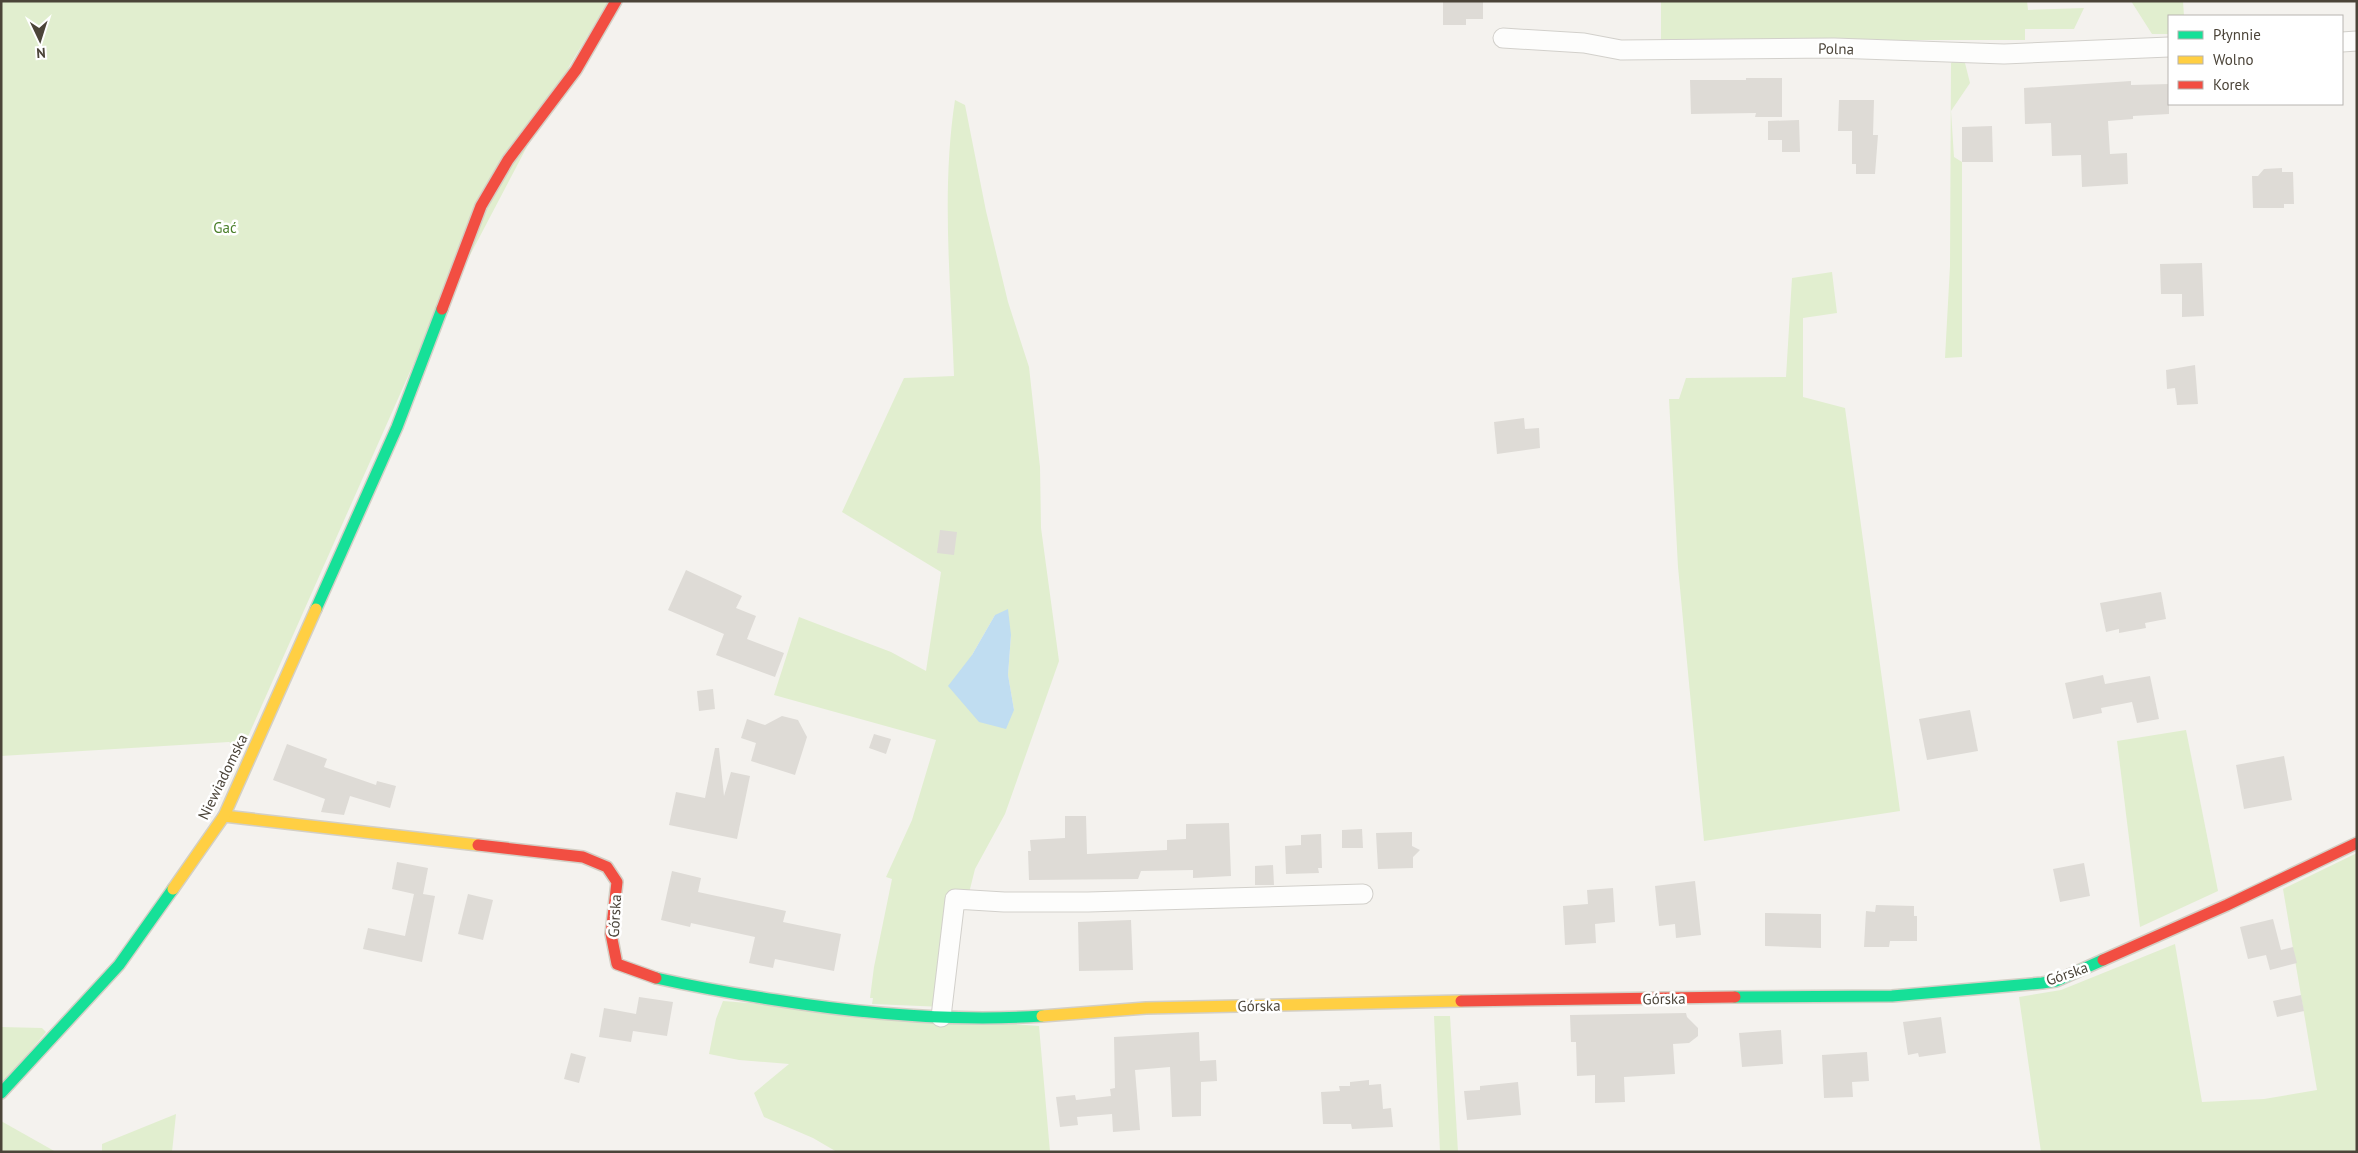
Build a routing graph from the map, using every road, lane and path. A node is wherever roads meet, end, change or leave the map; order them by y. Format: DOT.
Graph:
graph roads {
  1 [pos="616,1"];
  2 [pos="1503,38"];
  3 [pos="2357,41"];
  4 [pos="2343,42"];
  5 [pos="2168,47"];
  6 [pos="224,816"];
  7 [pos="2357,843"];
  8 [pos="1363,894"];
  9 [pos="941,1017"];
  10 [pos="1,1093"];
  1 -- 6 [label="street, Niewiadomska"];
  2 -- 5 [label="street, Polna"];
  3 -- 4 [label="street"];
  6 -- 9 [label="street, Górska"];
  6 -- 10 [label="street, Niewiadomska"];
  7 -- 9 [label="street, Górska"];
  8 -- 9 [label="street"];
}
